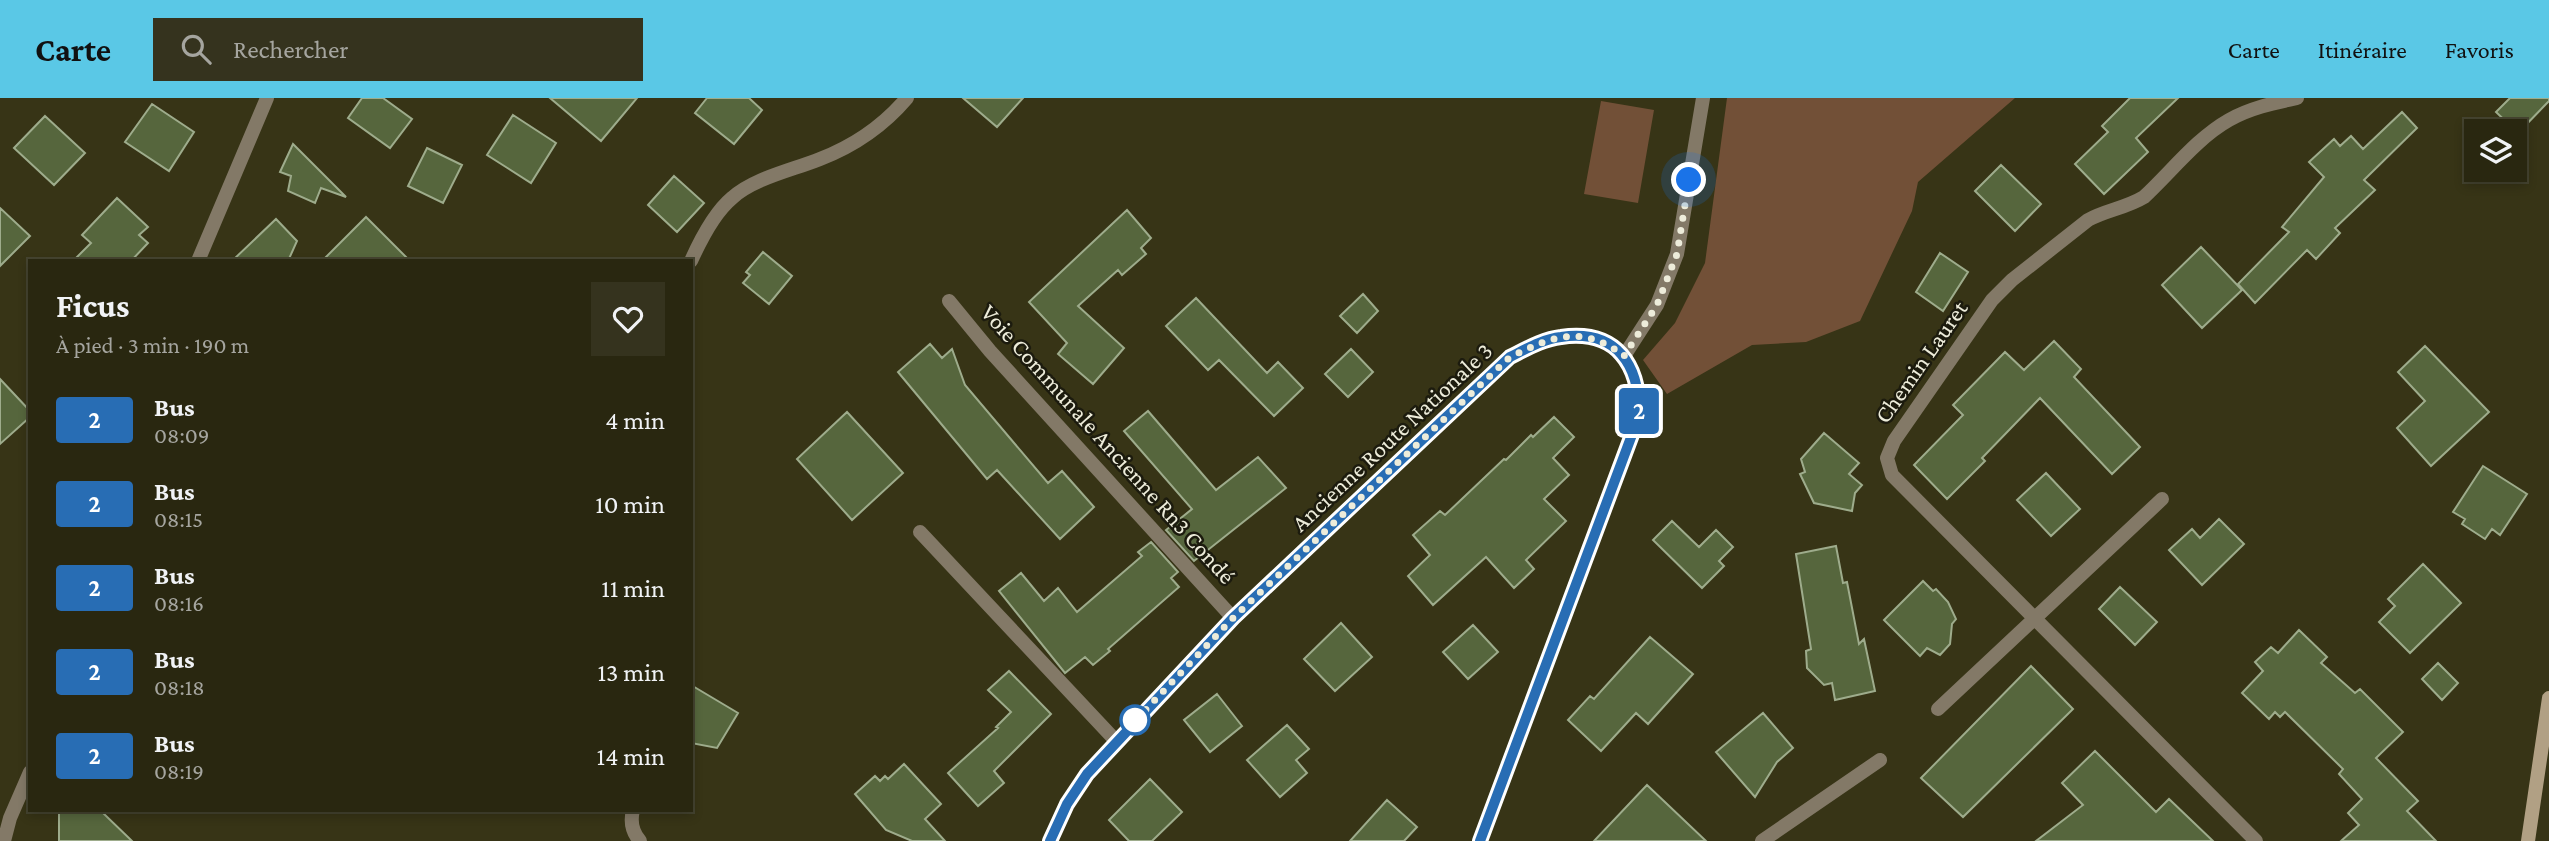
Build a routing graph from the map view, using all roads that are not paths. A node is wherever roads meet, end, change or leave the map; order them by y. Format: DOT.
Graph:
graph roads {
  1 [pos="267,98"];
  2 [pos="907,98"];
  3 [pos="1703,98"];
  4 [pos="2297,98"];
  5 [pos="199,259"];
  6 [pos="692,259"];
  7 [pos="949,301"];
  8 [pos="1624,356"];
  9 [pos="2162,499"];
  10 [pos="920,532"];
  11 [pos="1233,618"];
  12 [pos="2035,618"];
  13 [pos="2549,698"];
  14 [pos="1938,709"];
  15 [pos="1116,741"];
  16 [pos="1880,760"];
  17 [pos="28,777"];
  18 [pos="633,812"];
  19 [pos="4,841"];
  20 [pos="640,841"];
  21 [pos="1050,841"];
  22 [pos="1480,841"];
  23 [pos="1762,841"];
  24 [pos="2256,841"];
  25 [pos="2528,841"];
  1 -- 5 [label="street"];
  2 -- 6 [label="street"];
  3 -- 8 [label="street"];
  4 -- 12 [label="street, Chemin Lauret"];
  7 -- 11 [label="street, Voie Communale Ancienne Rn3 Condé"];
  8 -- 11 [label="main road, Ancienne Route Nationale 3"];
  8 -- 22 [label="main road"];
  9 -- 12 [label="street"];
  10 -- 15 [label="street"];
  11 -- 15 [label="main road, Ancienne Route Nationale 3"];
  12 -- 14 [label="street"];
  12 -- 24 [label="street, Chemin Lauret"];
  13 -- 25 [label="main road"];
  15 -- 21 [label="main road, Ancienne Route Nationale 3"];
  16 -- 23 [label="street"];
  17 -- 19 [label="street"];
  18 -- 20 [label="street"];
}
